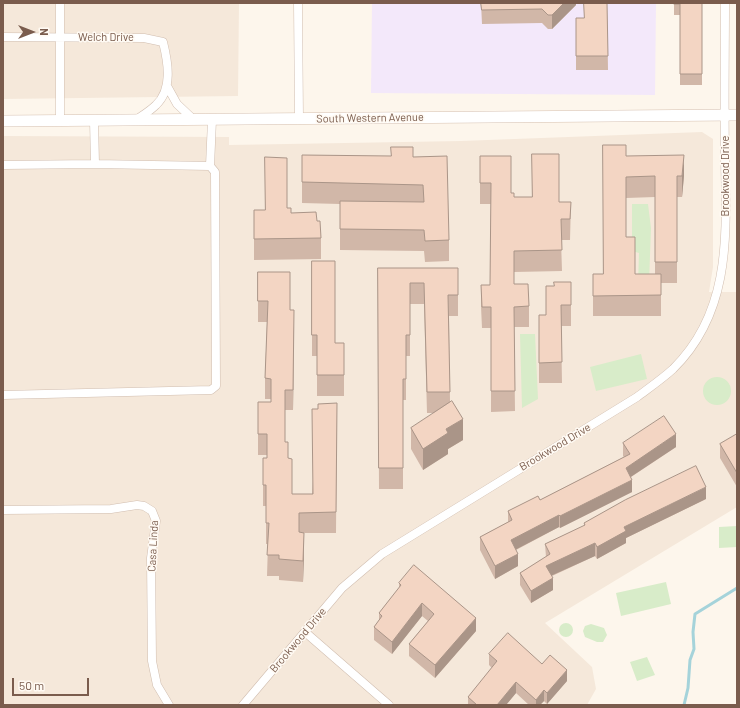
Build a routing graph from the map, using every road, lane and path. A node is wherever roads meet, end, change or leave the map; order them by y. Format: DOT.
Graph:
graph roads {
  1 [pos="60,3"];
  2 [pos="298,3"];
  3 [pos="725,3"];
  4 [pos="3,37"];
  5 [pos="60,37"];
  6 [pos="167,86"];
  7 [pos="725,115"];
  8 [pos="737,115"];
  9 [pos="299,119"];
  10 [pos="136,120"];
  11 [pos="194,120"];
  12 [pos="212,120"];
  13 [pos="3,121"];
  14 [pos="60,121"];
  15 [pos="94,121"];
  16 [pos="95,164"];
  17 [pos="3,165"];
  18 [pos="210,166"];
  19 [pos="3,395"];
  20 [pos="3,510"];
  21 [pos="305,632"];
  22 [pos="170,705"];
  23 [pos="243,705"];
  24 [pos="388,705"];
  1 -- 5 [label="street"];
  2 -- 9 [label="street"];
  3 -- 7 [label="street, Brookwood Drive"];
  4 -- 5 [label="street, Welch Drive"];
  5 -- 6 [label="street, Welch Drive"];
  5 -- 14 [label="street"];
  6 -- 10 [label="street, Welch Drive"];
  6 -- 11 [label="street, Welch Drive"];
  7 -- 8 [label="main road, South Western Avenue"];
  7 -- 9 [label="main road, South Western Avenue"];
  7 -- 21 [label="street, Brookwood Drive"];
  9 -- 12 [label="main road, South Western Avenue"];
  10 -- 11 [label="main road, South Western Avenue"];
  10 -- 15 [label="main road, South Western Avenue"];
  11 -- 12 [label="main road, South Western Avenue"];
  12 -- 18 [label="street"];
  13 -- 14 [label="main road, South Western Avenue"];
  14 -- 15 [label="main road, South Western Avenue"];
  15 -- 16 [label="street"];
  16 -- 17 [label="street"];
  16 -- 18 [label="street"];
  18 -- 19 [label="street"];
  20 -- 22 [label="street, Casa Linda"];
  21 -- 23 [label="street, Brookwood Drive"];
  21 -- 24 [label="street"];
}
